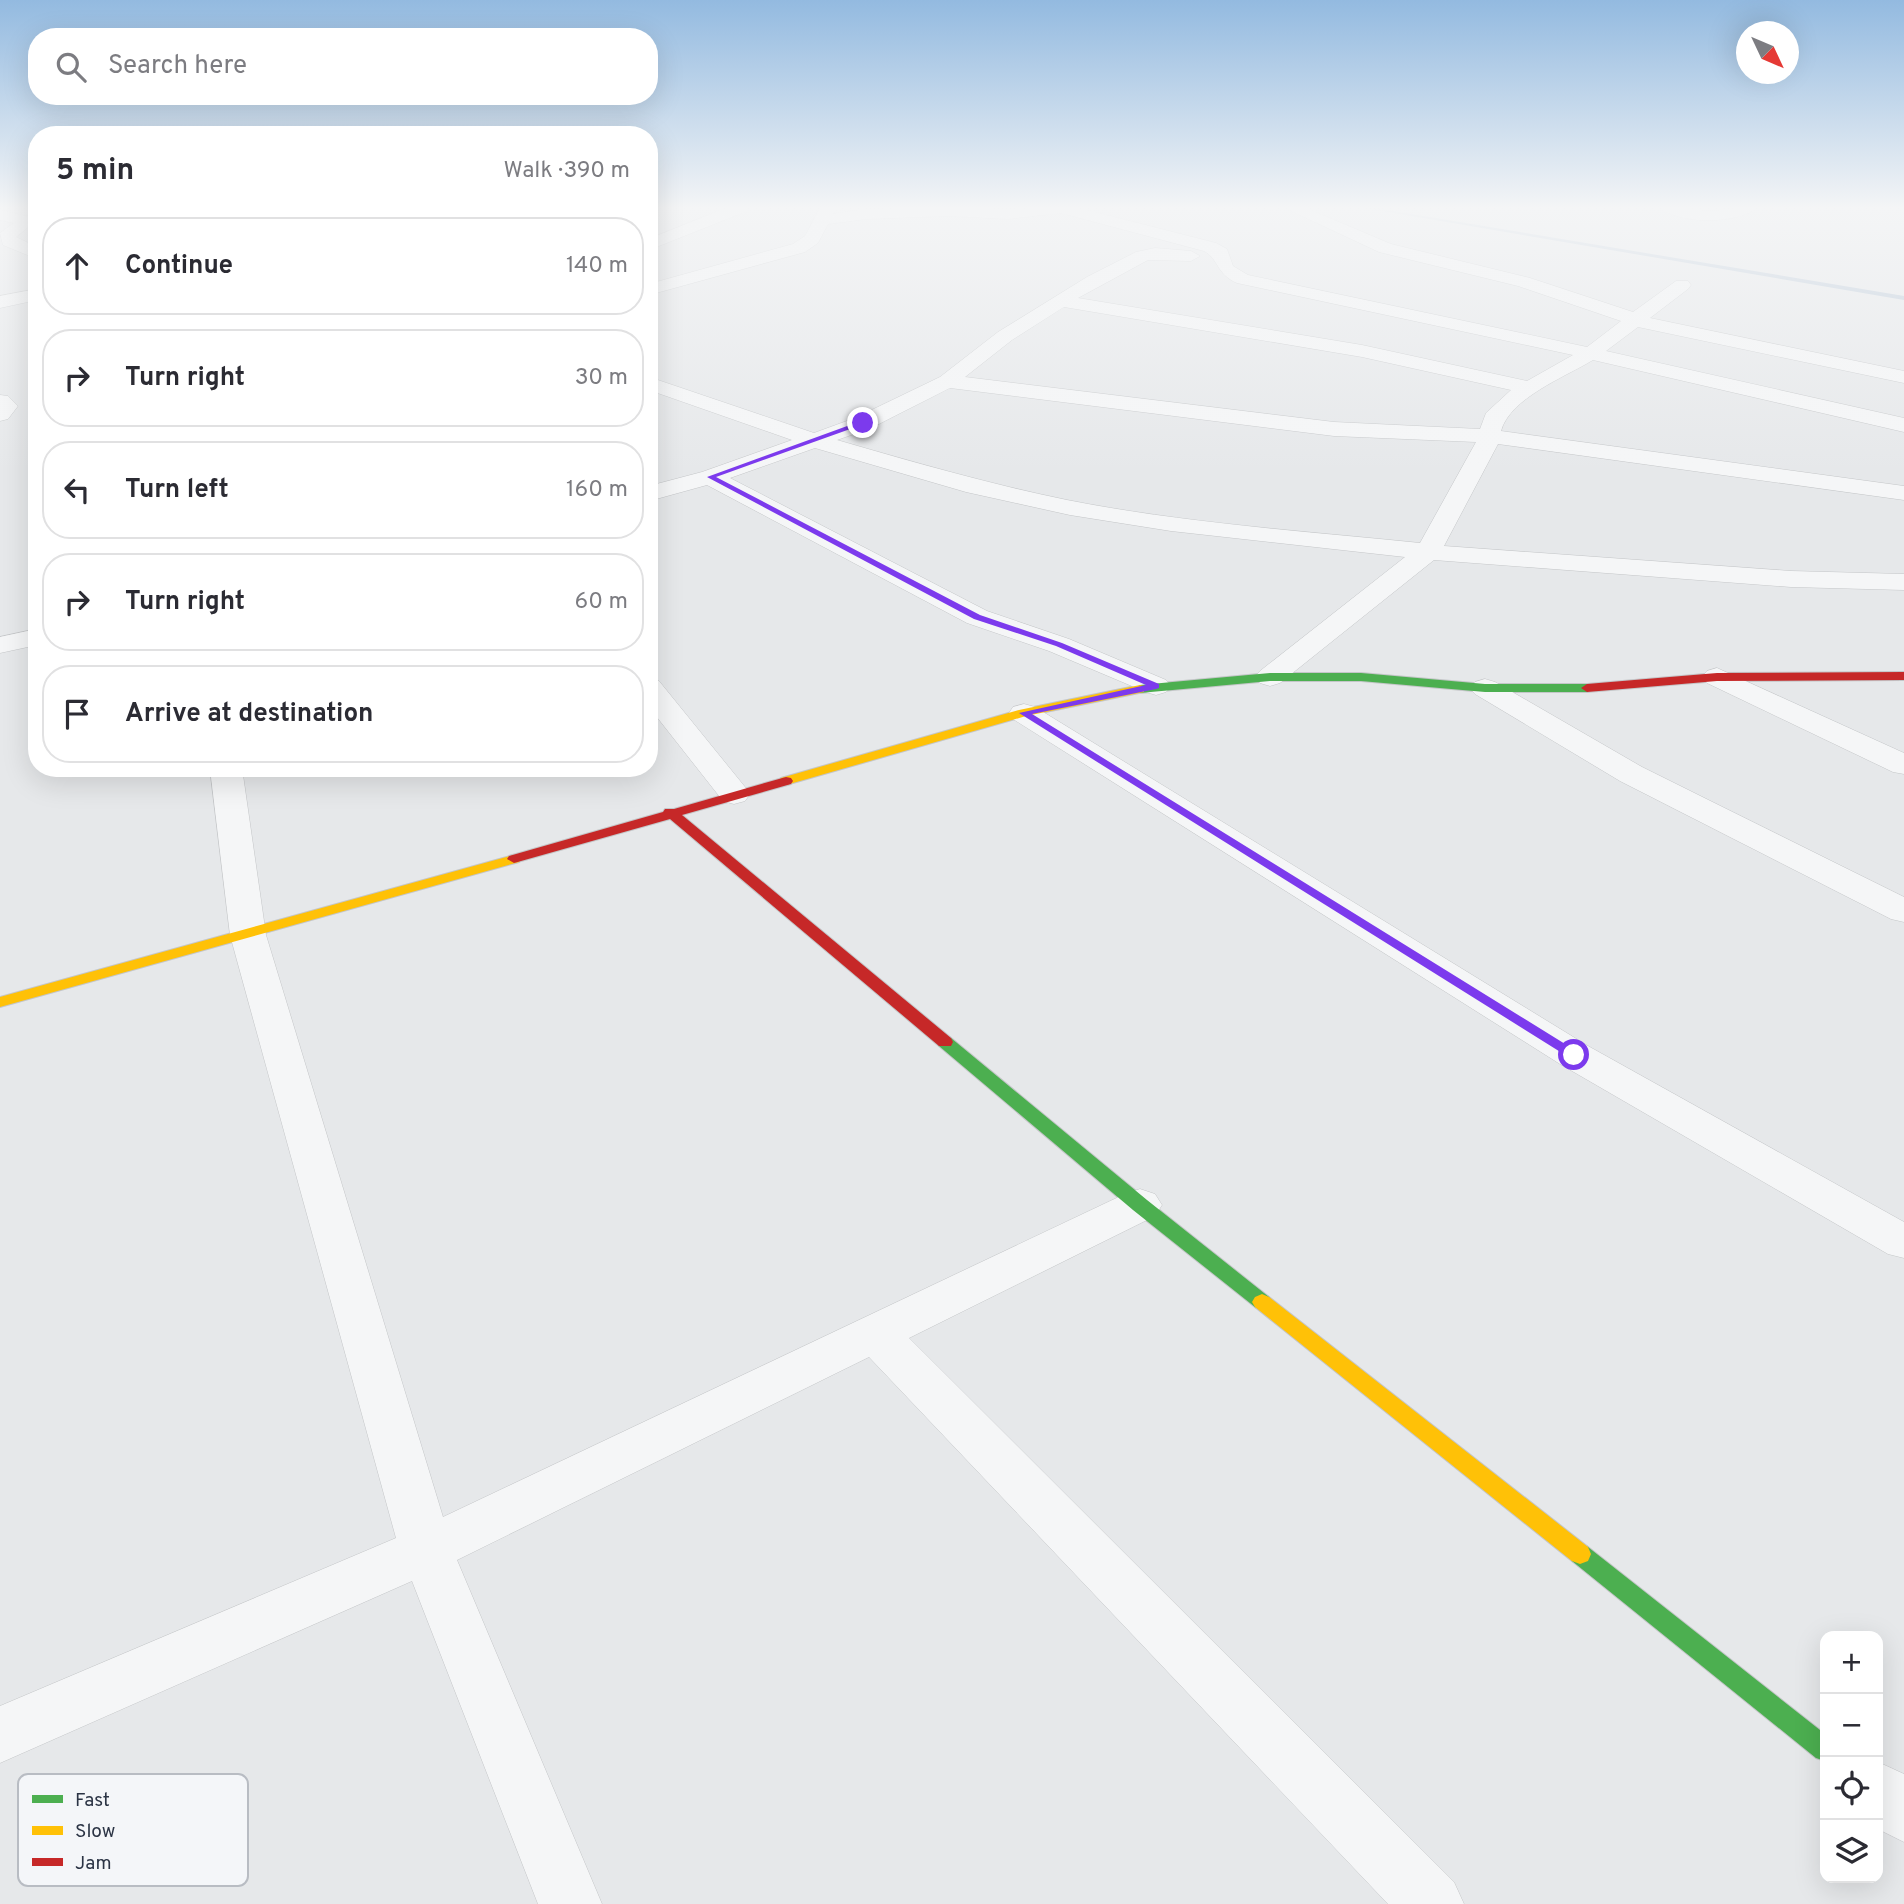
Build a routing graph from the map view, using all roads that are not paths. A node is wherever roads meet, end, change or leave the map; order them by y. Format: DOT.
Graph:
graph roads {
  1 [pos="1072,295"];
  2 [pos="1317,295"];
  3 [pos="1561,295"];
  4 [pos="1668,295"];
  5 [pos="28,296"];
  6 [pos="1061,301"];
  7 [pos="0,302"];
  8 [pos="1633,320"];
  9 [pos="1591,354"];
  10 [pos="1904,377"];
  11 [pos="947,381"];
  12 [pos="658,386"];
  13 [pos="1530,388"];
  14 [pos="0,401"];
  15 [pos="0,414"];
  16 [pos="1904,425"];
  17 [pos="1489,436"];
  18 [pos="813,440"];
  19 [pos="710,477"];
  20 [pos="658,491"];
  21 [pos="1904,493"];
  22 [pos="1428,552"];
  23 [pos="1904,582"];
  24 [pos="28,639"];
  25 [pos="0,645"];
  26 [pos="1904,676"];
  27 [pos="1270,677"];
  28 [pos="1717,677"];
  29 [pos="1156,686"];
  30 [pos="1485,688"];
  31 [pos="658,698"];
  32 [pos="1024,713"];
  33 [pos="1904,765"];
  34 [pos="227,777"];
  35 [pos="734,794"];
  36 [pos="670,812"];
  37 [pos="1904,911"];
  38 [pos="248,935"];
  39 [pos="0,1002"];
  40 [pos="1140,1205"];
  41 [pos="1904,1242"];
  42 [pos="875,1333"];
  43 [pos="426,1550"];
  44 [pos="0,1735"];
  45 [pos="1820,1745"];
  46 [pos="1883,1795"];
  47 [pos="1904,1812"];
  48 [pos="570,1904"];
  49 [pos="1432,1904"];
  1 -- 6 [label="street"];
  2 -- 9 [label="street"];
  3 -- 8 [label="street"];
  4 -- 8 [label="street"];
  5 -- 7 [label="street"];
  6 -- 11 [label="street"];
  6 -- 13 [label="street"];
  8 -- 9 [label="street"];
  8 -- 10 [label="street"];
  9 -- 13 [label="street"];
  9 -- 16 [label="street"];
  11 -- 17 [label="street"];
  11 -- 18 [label="street"];
  12 -- 18 [label="street"];
  13 -- 17 [label="street"];
  14 -- 15 [label="street"];
  17 -- 21 [label="street"];
  17 -- 22 [label="street"];
  18 -- 19 [label="street"];
  18 -- 22 [label="street"];
  19 -- 20 [label="street"];
  19 -- 29 [label="street"];
  22 -- 23 [label="street"];
  22 -- 27 [label="street"];
  24 -- 25 [label="street"];
  26 -- 28 [label="street"];
  27 -- 29 [label="street"];
  27 -- 30 [label="street"];
  28 -- 30 [label="street"];
  28 -- 33 [label="street"];
  29 -- 32 [label="street"];
  30 -- 37 [label="street"];
  31 -- 35 [label="street"];
  32 -- 35 [label="street"];
  32 -- 41 [label="street"];
  34 -- 38 [label="street"];
  35 -- 36 [label="street"];
  36 -- 38 [label="street"];
  36 -- 40 [label="street"];
  38 -- 39 [label="street"];
  38 -- 43 [label="street"];
  40 -- 42 [label="street"];
  40 -- 45 [label="street"];
  42 -- 43 [label="street"];
  42 -- 49 [label="street"];
  43 -- 44 [label="street"];
  43 -- 48 [label="street"];
  46 -- 47 [label="street"];
}
